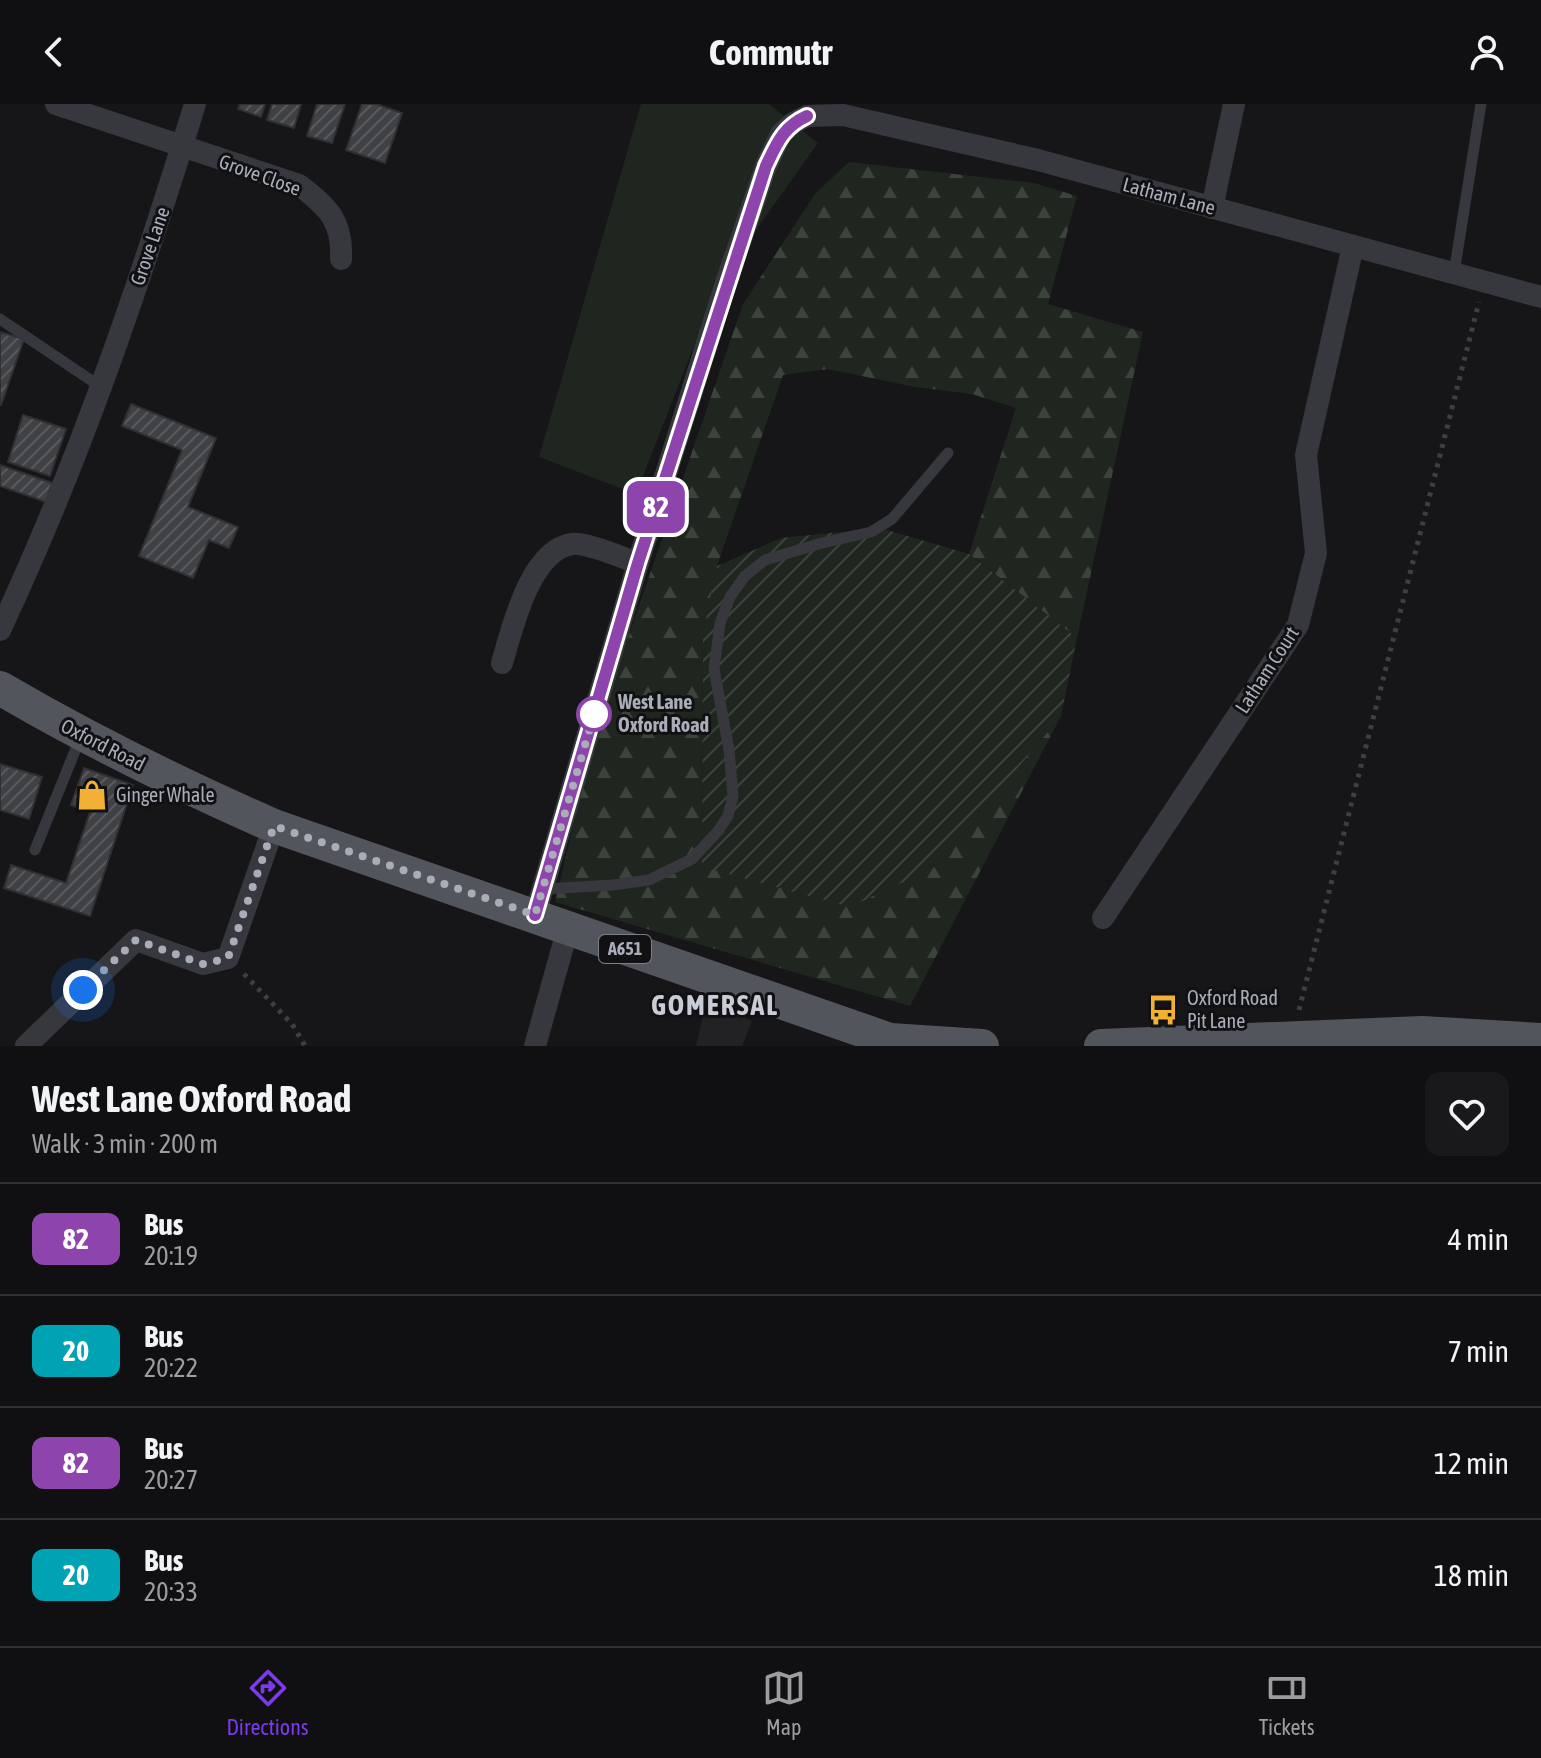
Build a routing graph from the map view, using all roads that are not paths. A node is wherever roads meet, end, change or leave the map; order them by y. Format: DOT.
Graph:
graph roads {
  1 [pos="56,104"];
  2 [pos="195,104"];
  3 [pos="1234,104"];
  4 [pos="1481,104"];
  5 [pos="803,110"];
  6 [pos="113,113"];
  7 [pos="182,147"];
  8 [pos="1212,208"];
  9 [pos="1353,246"];
  10 [pos="341,259"];
  11 [pos="1454,273"];
  12 [pos="1541,297"];
  13 [pos="0,319"];
  14 [pos="101,387"];
  15 [pos="948,453"];
  16 [pos="638,563"];
  17 [pos="0,630"];
  18 [pos="502,663"];
  19 [pos="0,688"];
  20 [pos="81,735"];
  21 [pos="274,826"];
  22 [pos="35,850"];
  23 [pos="539,902"];
  24 [pos="1103,918"];
  25 [pos="568,928"];
  26 [pos="1541,1040"];
  27 [pos="26,1046"];
  28 [pos="535,1046"];
  29 [pos="978,1046"];
  30 [pos="1101,1046"];
  1 -- 6 [label="street, Grove Close"];
  2 -- 7 [label="street, Grove Lane"];
  3 -- 8 [label="street"];
  4 -- 11 [label="lane"];
  5 -- 8 [label="street, Latham Lane"];
  5 -- 16 [label="street"];
  6 -- 7 [label="street, Grove Close"];
  7 -- 10 [label="street, Grove Close"];
  7 -- 14 [label="street, Grove Lane"];
  8 -- 9 [label="street, Latham Lane"];
  9 -- 11 [label="street, Latham Lane"];
  9 -- 24 [label="street, Latham Court"];
  11 -- 12 [label="street, Latham Lane"];
  13 -- 14 [label="lane"];
  14 -- 17 [label="street, Grove Lane"];
  15 -- 23 [label="lane"];
  16 -- 18 [label="street"];
  16 -- 23 [label="street"];
  19 -- 20 [label="main road, Oxford Road / A651"];
  20 -- 21 [label="main road, Oxford Road / A651"];
  20 -- 22 [label="lane"];
  21 -- 23 [label="main road, Oxford Road / A651"];
  21 -- 27 [label="street"];
  23 -- 25 [label="main road, Oxford Road / A651"];
  25 -- 28 [label="street"];
  25 -- 29 [label="main road, Oxford Road / A651"];
  26 -- 30 [label="main road"];
}
